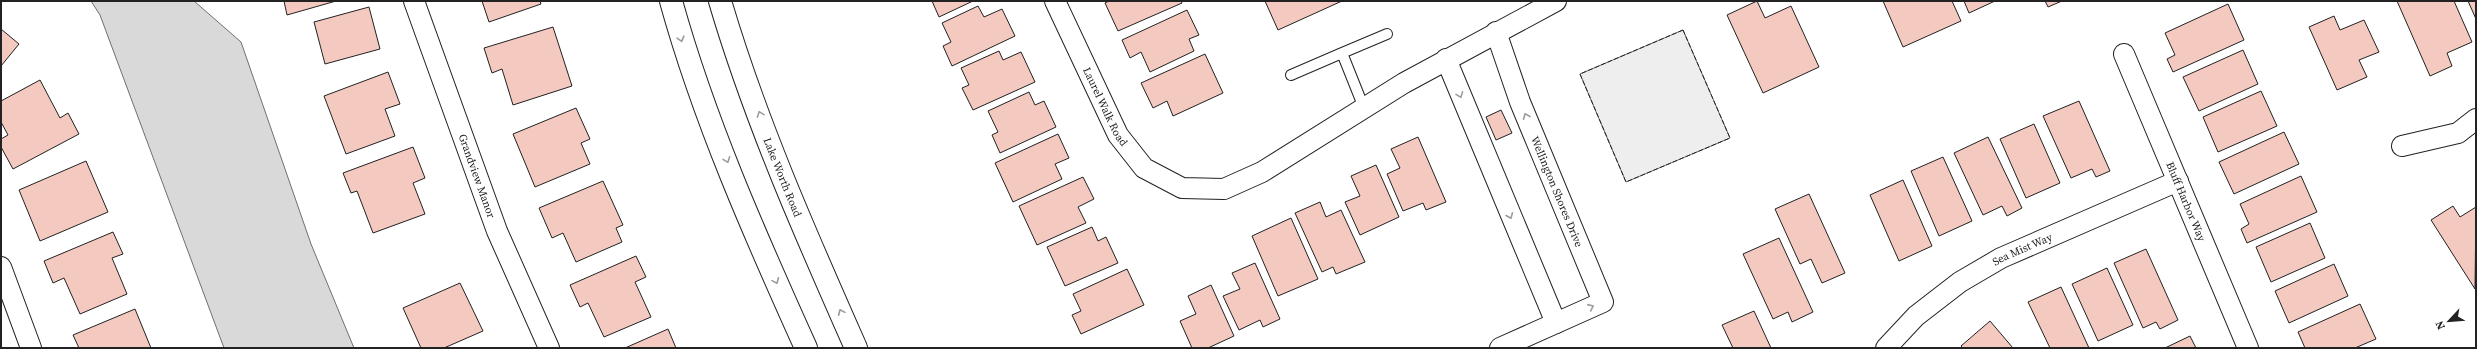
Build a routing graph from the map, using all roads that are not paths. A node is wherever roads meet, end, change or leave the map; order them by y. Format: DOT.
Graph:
graph roads {
  1 [pos="414,1"];
  2 [pos="671,1"];
  3 [pos="720,1"];
  4 [pos="1055,1"];
  5 [pos="1556,1"];
  6 [pos="1496,32"];
  7 [pos="1387,34"];
  8 [pos="1342,53"];
  9 [pos="2124,54"];
  10 [pos="1446,59"];
  11 [pos="1291,75"];
  12 [pos="1364,108"];
  13 [pos="2476,119"];
  14 [pos="2402,146"];
  15 [pos="2178,181"];
  16 [pos="1,267"];
  17 [pos="1556,323"];
  18 [pos="31,348"];
  19 [pos="549,348"];
  20 [pos="806,348"];
  21 [pos="856,348"];
  22 [pos="1500,348"];
  23 [pos="1886,348"];
  24 [pos="2248,348"];
  1 -- 19 [label="street, Grandview Manor"];
  2 -- 20 [label="street, one-way"];
  21 -- 3 [label="street, Lake Worth Road, one-way"];
  4 -- 12 [label="street, Laurel Walk Road"];
  5 -- 6 [label="street"];
  6 -- 10 [label="street"];
  17 -- 6 [label="street, Wellington Shores Drive, one-way"];
  7 -- 8 [label="lane"];
  8 -- 11 [label="lane"];
  8 -- 12 [label="lane"];
  9 -- 15 [label="street, Bluff Harbor Way"];
  10 -- 12 [label="street"];
  10 -- 17 [label="street, one-way"];
  13 -- 14 [label="street"];
  15 -- 23 [label="street, Sea Mist Way"];
  15 -- 24 [label="street, Bluff Harbor Way"];
  16 -- 18 [label="street"];
  17 -- 22 [label="street, Wellington Shores Drive"];
}
